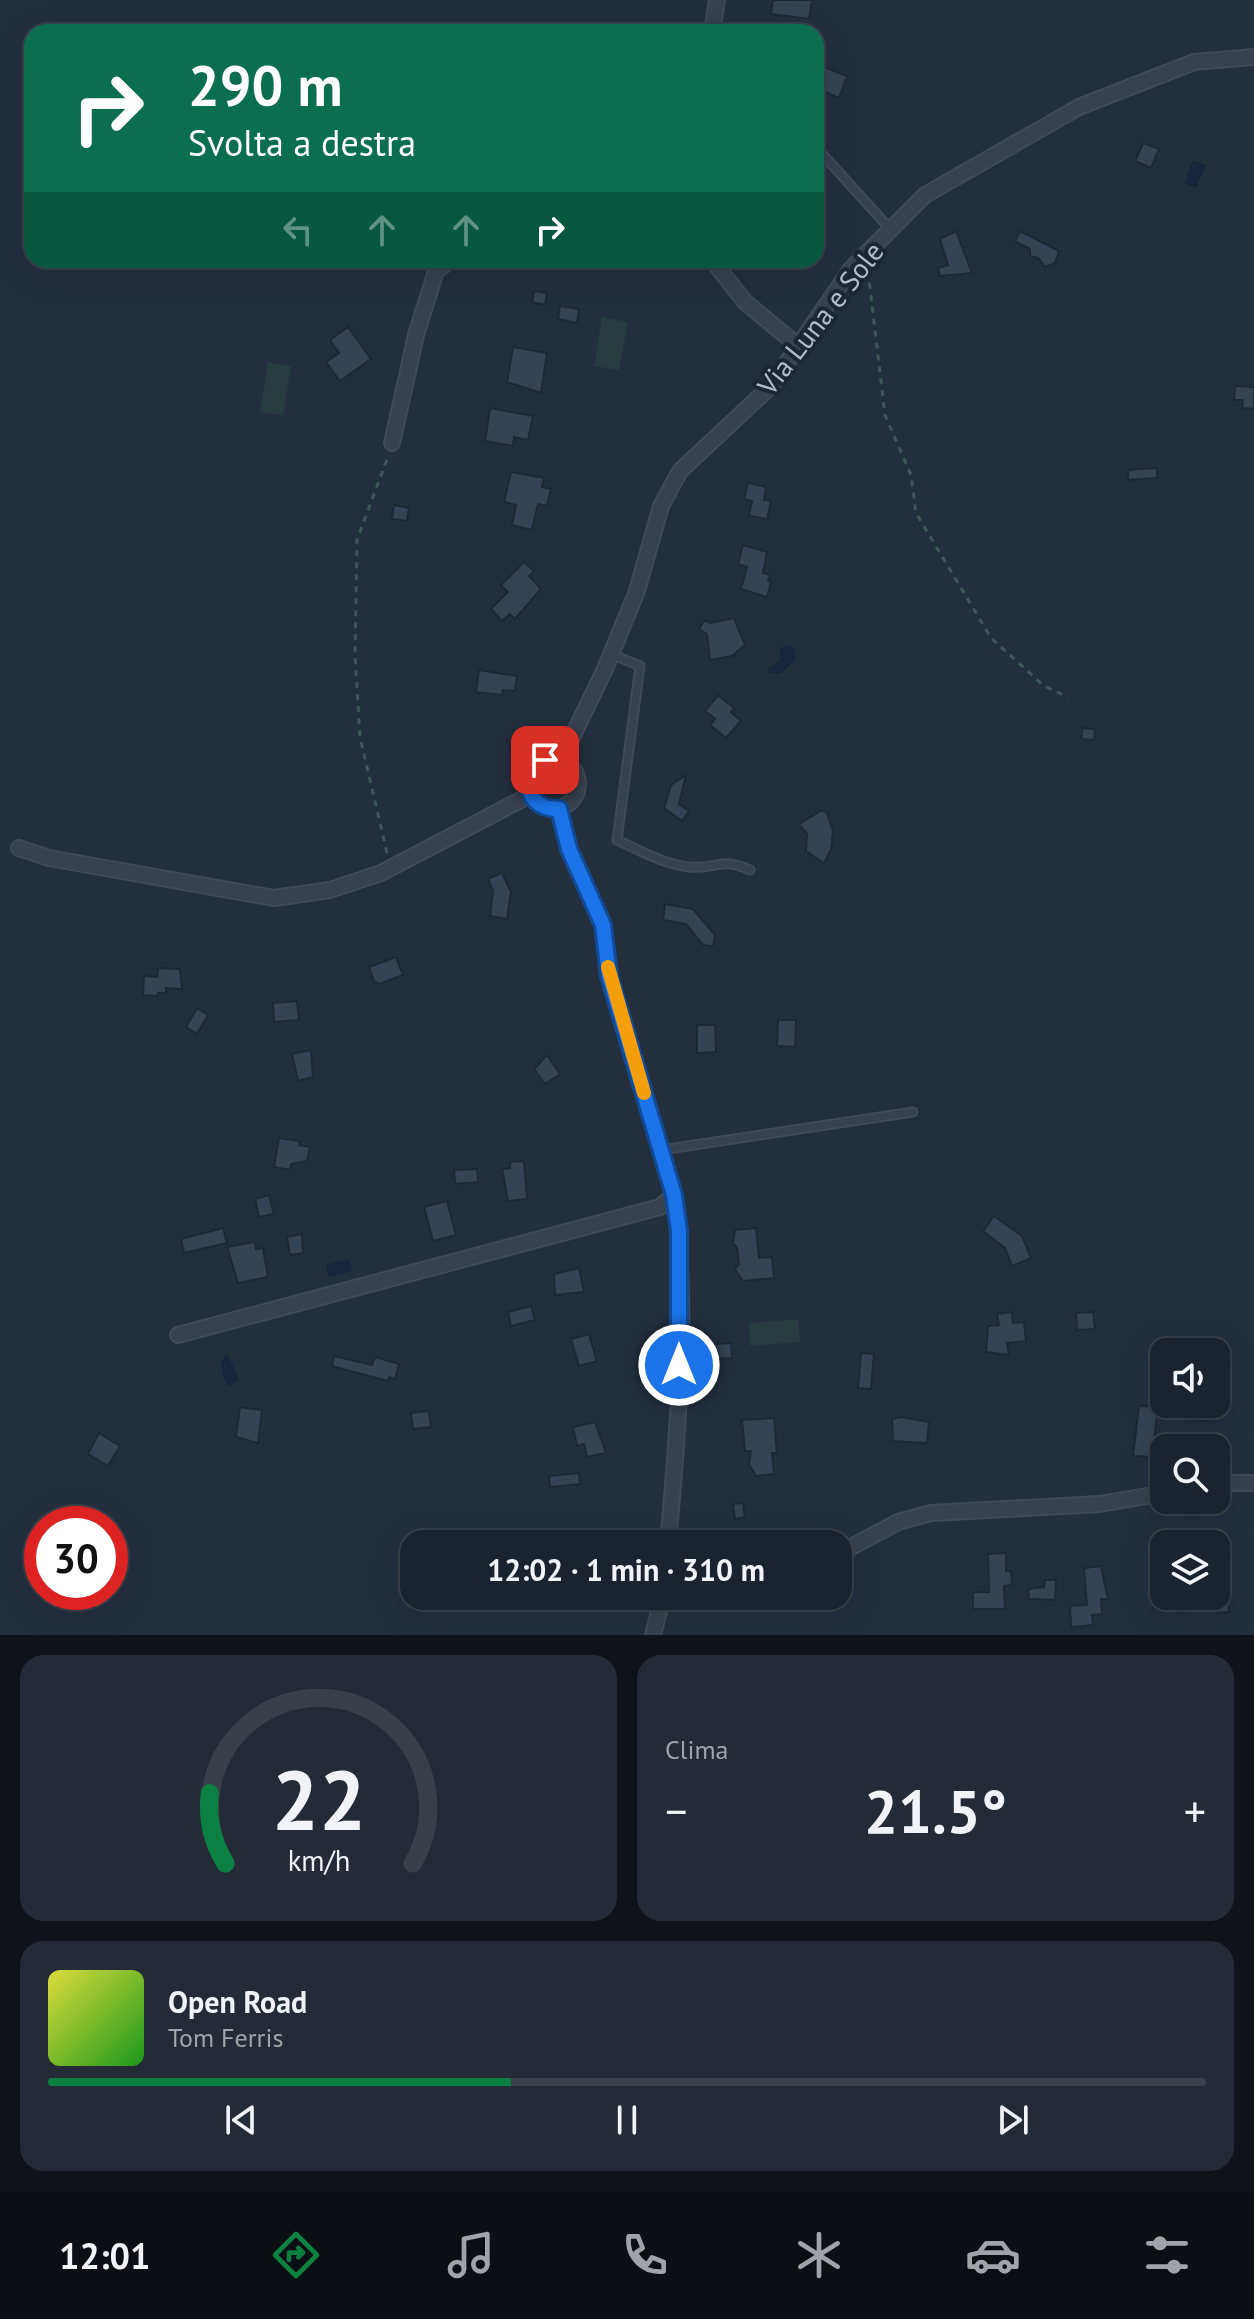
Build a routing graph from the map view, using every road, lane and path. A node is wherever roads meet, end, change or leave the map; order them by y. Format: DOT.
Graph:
graph roads {
  1 [pos="717,0"];
  2 [pos="713,24"];
  3 [pos="1254,57"];
  4 [pos="824,156"];
  5 [pos="891,230"];
  6 [pos="865,255"];
  7 [pos="440,268"];
  8 [pos="718,268"];
  9 [pos="797,345"];
  10 [pos="392,443"];
  11 [pos="611,654"];
  12 [pos="1068,697"];
  13 [pos="561,760"];
  14 [pos="530,795"];
  15 [pos="559,809"];
  16 [pos="19,848"];
  17 [pos="391,868"];
  18 [pos="750,870"];
  19 [pos="913,1112"];
  20 [pos="661,1150"];
  21 [pos="674,1195"];
  22 [pos="178,1335"];
  23 [pos="1230,1483"];
  24 [pos="1254,1483"];
  25 [pos="1150,1495"];
  26 [pos="669,1530"];
  27 [pos="852,1547"];
  28 [pos="660,1610"];
  29 [pos="653,1635"];
  1 -- 2 [label="street"];
  3 -- 5 [label="street, Via Luna e Sole"];
  4 -- 5 [label="lane"];
  5 -- 6 [label="street, Via Luna e Sole"];
  6 -- 9 [label="street, Via Luna e Sole"];
  6 -- 12 [label="path"];
  7 -- 10 [label="street"];
  8 -- 9 [label="street"];
  9 -- 11 [label="street, Via Luna e Sole"];
  10 -- 17 [label="path"];
  11 -- 13 [label="street, Via Luna e Sole"];
  11 -- 18 [label="lane"];
  13 -- 14 [label="street"];
  13 -- 15 [label="street"];
  14 -- 15 [label="street"];
  14 -- 17 [label="street"];
  15 -- 20 [label="street"];
  16 -- 17 [label="street"];
  19 -- 20 [label="lane"];
  20 -- 21 [label="street"];
  21 -- 22 [label="street"];
  21 -- 26 [label="street"];
  23 -- 24 [label="street"];
  25 -- 27 [label="street"];
  28 -- 29 [label="street"];
}
